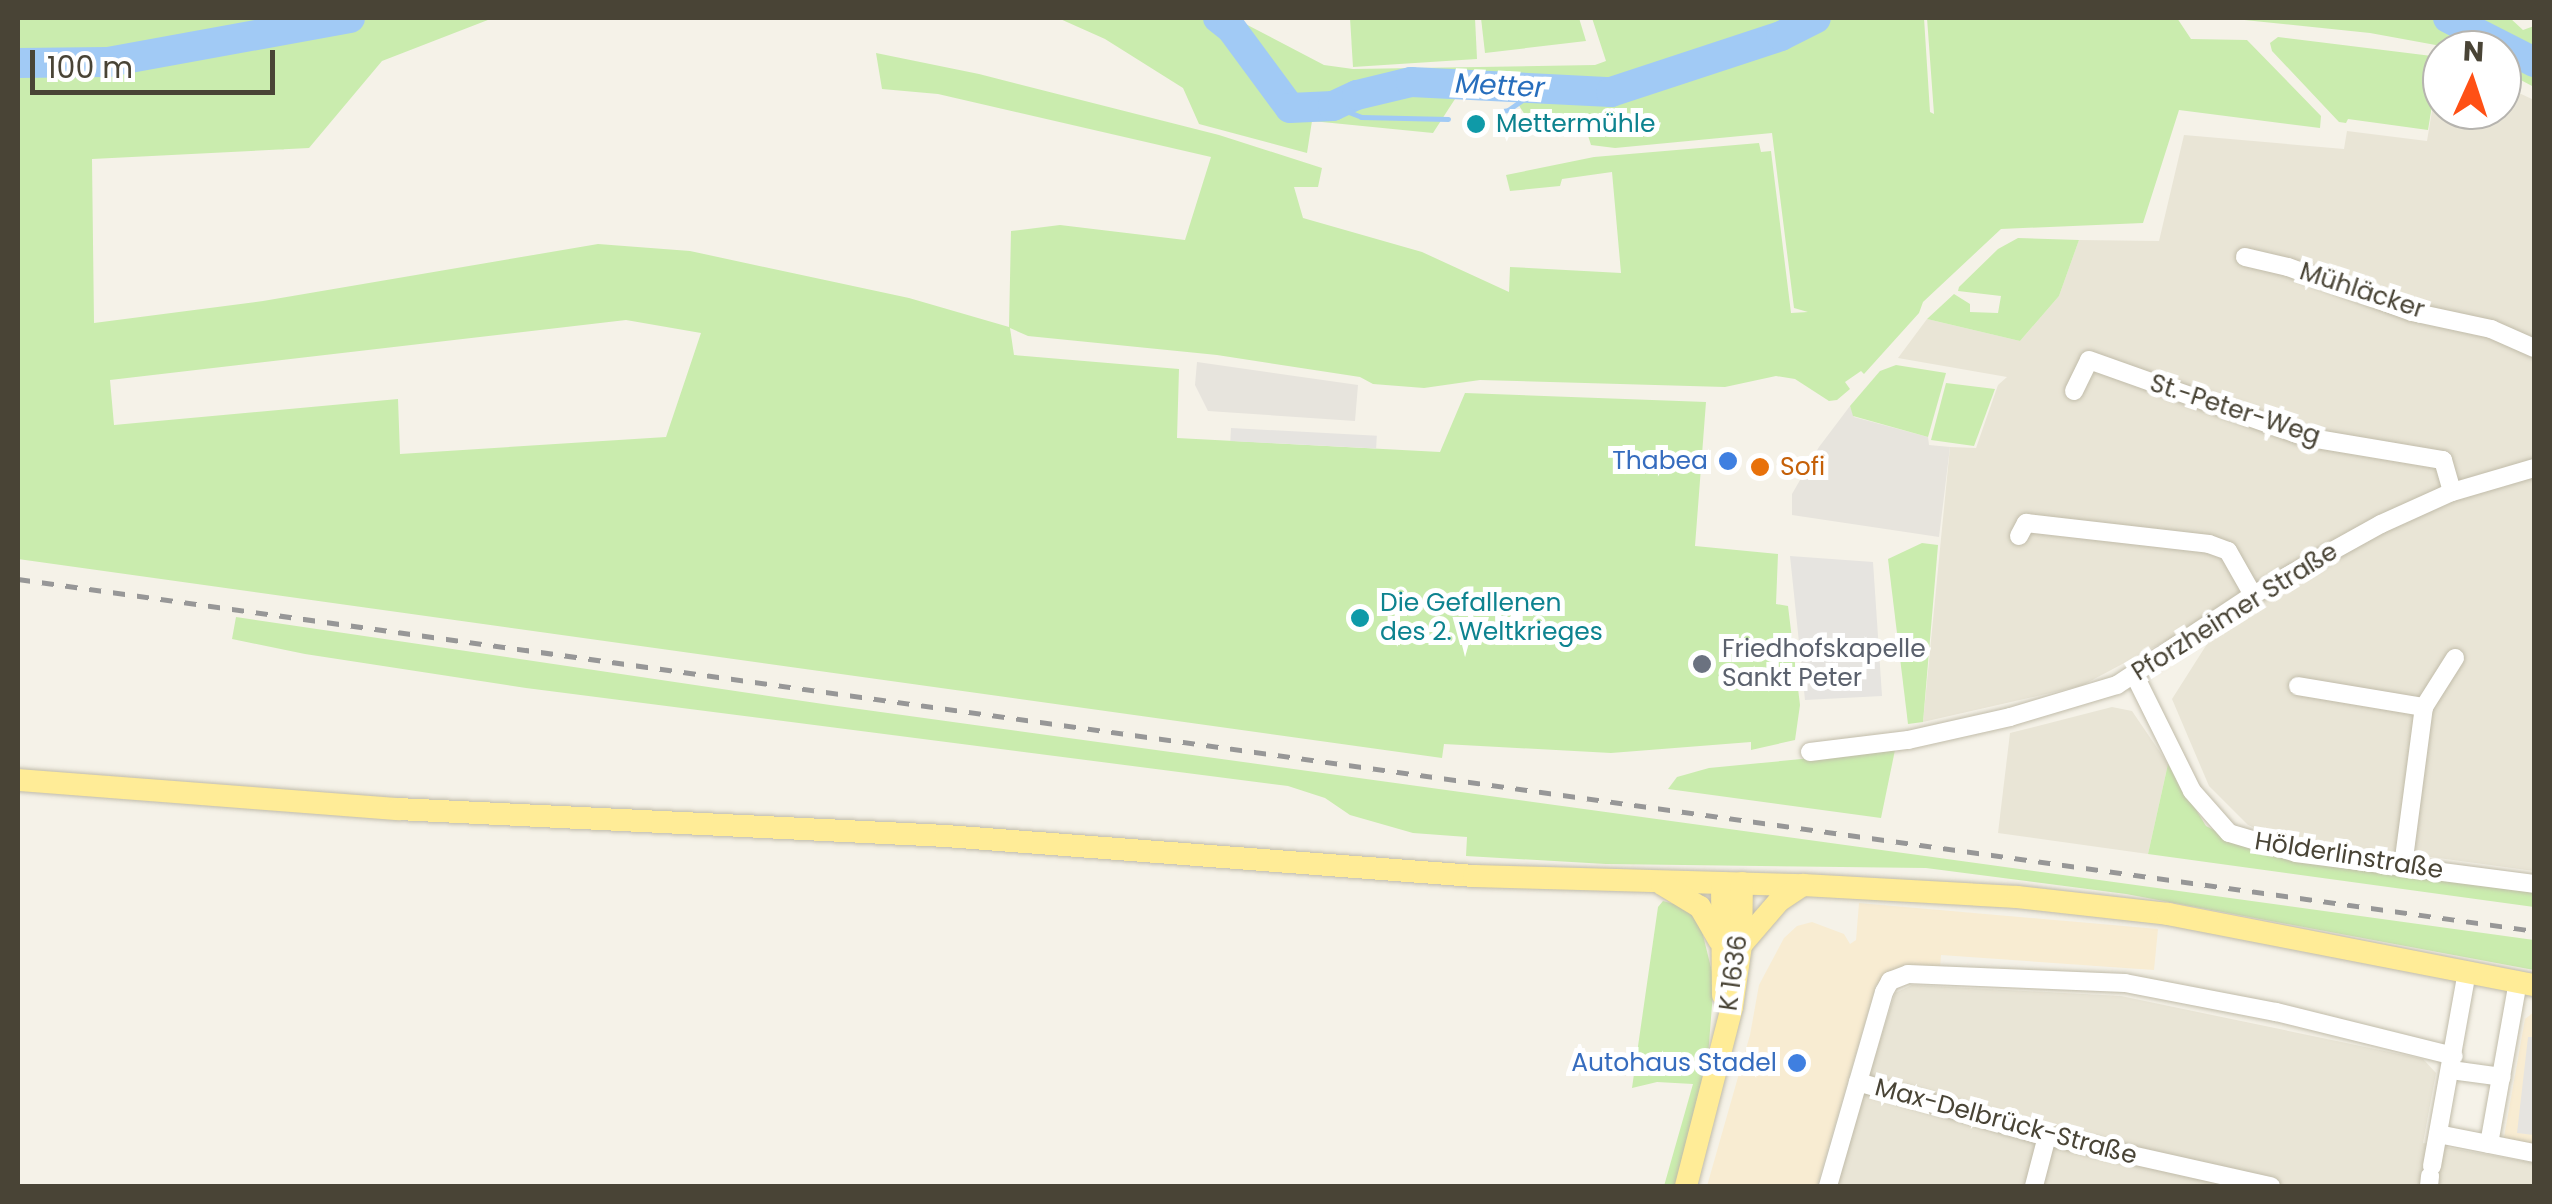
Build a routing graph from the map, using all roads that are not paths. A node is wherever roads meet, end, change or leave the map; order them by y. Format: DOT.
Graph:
graph roads {
  1 [pos="2245,257"];
  2 [pos="2534,348"];
  3 [pos="2074,391"];
  4 [pos="2534,468"];
  5 [pos="2452,492"];
  6 [pos="2019,536"];
  7 [pos="2253,595"];
  8 [pos="2455,658"];
  9 [pos="2134,676"];
  10 [pos="2298,686"];
  11 [pos="2424,707"];
  12 [pos="1810,752"];
  13 [pos="18,780"];
  14 [pos="2403,866"];
  15 [pos="1659,882"];
  16 [pos="1732,883"];
  17 [pos="2534,884"];
  18 [pos="1802,885"];
  19 [pos="1731,945"];
  20 [pos="2467,971"];
  21 [pos="2526,984"];
  22 [pos="2453,1063"];
  23 [pos="2502,1077"];
  24 [pos="1858,1082"];
  25 [pos="2438,1134"];
  26 [pos="2047,1136"];
  27 [pos="2490,1144"];
  28 [pos="2534,1153"];
  29 [pos="2430,1176"];
  30 [pos="2236,1183"];
  31 [pos="1686,1186"];
  32 [pos="1828,1186"];
  33 [pos="2034,1186"];
  34 [pos="2271,1186"];
  1 -- 2 [label="street, Mühläcker"];
  3 -- 5 [label="street, St.-Peter-Weg"];
  4 -- 5 [label="street, Pforzheimer Straße"];
  5 -- 7 [label="street, Pforzheimer Straße"];
  6 -- 7 [label="street"];
  7 -- 9 [label="street, Pforzheimer Straße"];
  8 -- 11 [label="street"];
  9 -- 12 [label="street, Pforzheimer Straße"];
  9 -- 14 [label="street, Hölderlinstraße"];
  10 -- 11 [label="street"];
  11 -- 14 [label="street"];
  13 -- 15 [label="main road"];
  14 -- 17 [label="street, Hölderlinstraße"];
  15 -- 16 [label="main road"];
  15 -- 19 [label="main road"];
  16 -- 18 [label="main road"];
  16 -- 19 [label="main road, K 1636"];
  18 -- 19 [label="main road"];
  18 -- 20 [label="main road"];
  19 -- 31 [label="main road, K 1636 / K 1636"];
  20 -- 21 [label="main road"];
  20 -- 22 [label="street"];
  21 -- 23 [label="street"];
  22 -- 23 [label="street"];
  22 -- 24 [label="street"];
  22 -- 25 [label="street"];
  23 -- 27 [label="street"];
  24 -- 26 [label="street, Max-Delbrück-Straße"];
  24 -- 32 [label="street"];
  25 -- 27 [label="street"];
  25 -- 29 [label="street"];
  26 -- 30 [label="street, Max-Delbrück-Straße"];
  26 -- 33 [label="street"];
  27 -- 28 [label="street"];
  30 -- 34 [label="street, Max-Delbrück-Straße"];
}
